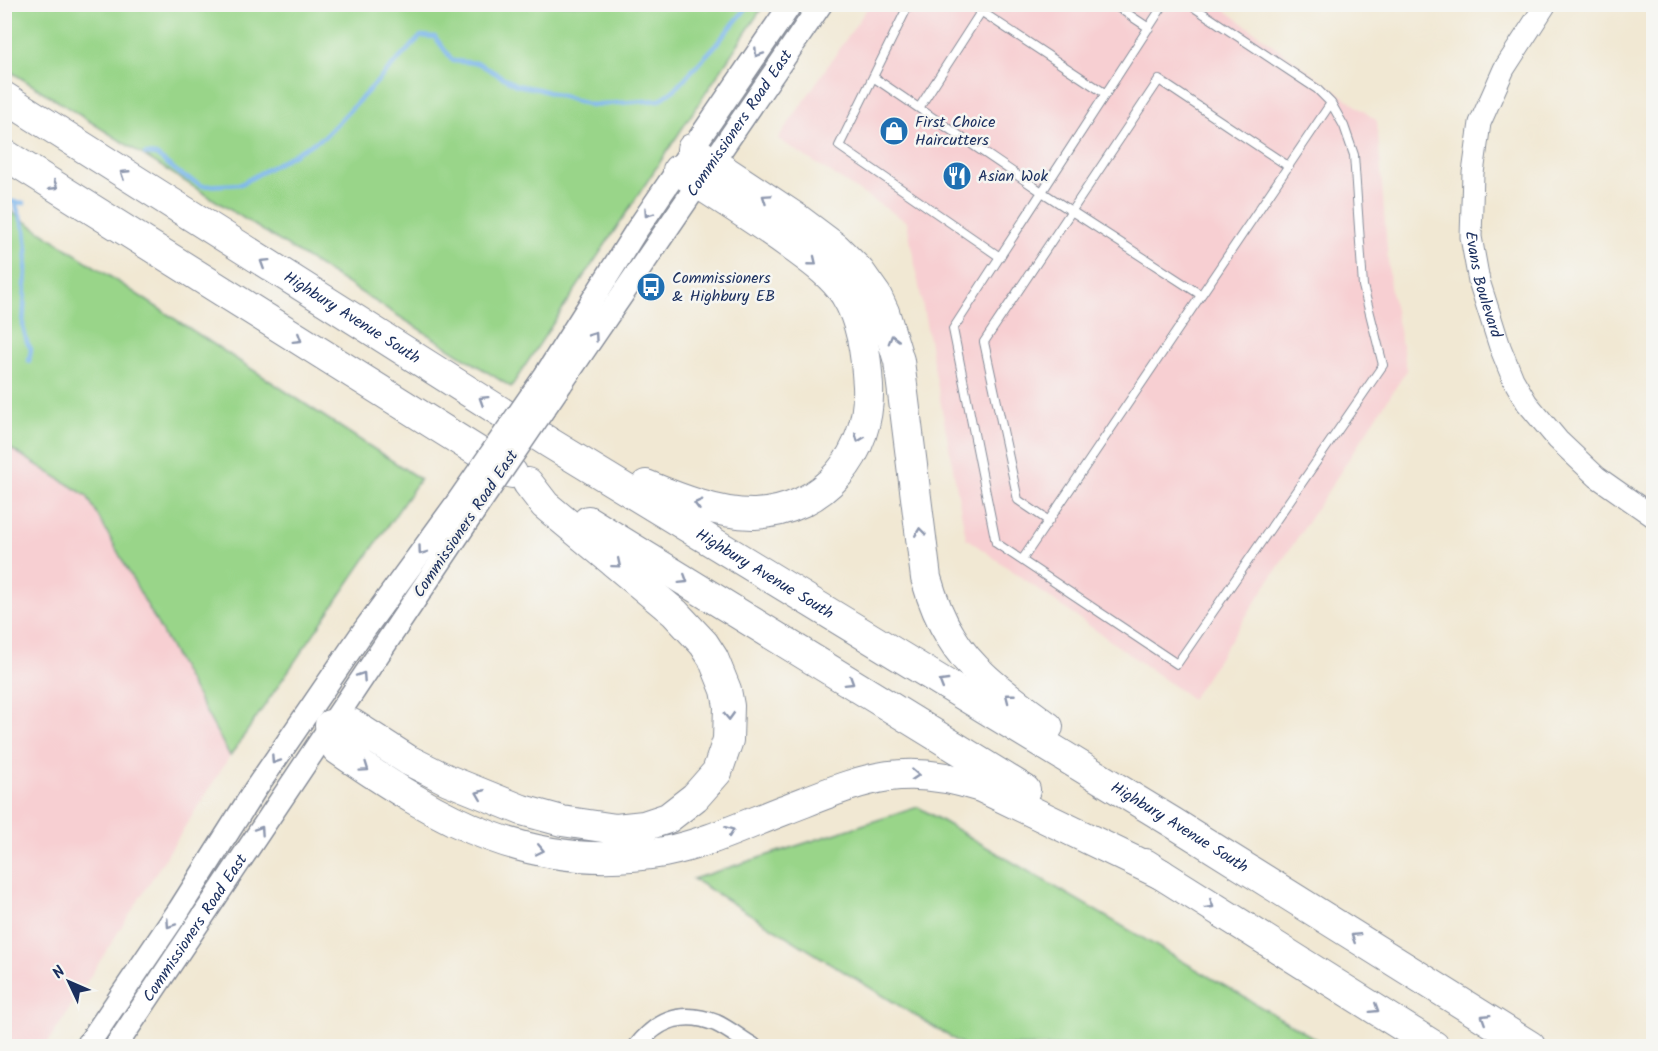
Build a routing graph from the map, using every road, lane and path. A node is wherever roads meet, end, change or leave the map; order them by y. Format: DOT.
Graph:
graph roads {
  1 [pos="791,4"];
  2 [pos="821,4"];
  3 [pos="909,4"];
  4 [pos="970,4"];
  5 [pos="1113,4"];
  6 [pos="1164,4"];
  7 [pos="1189,4"];
  8 [pos="1546,4"];
  9 [pos="984,8"];
  10 [pos="1149,28"];
  11 [pos="873,77"];
  12 [pos="1106,94"];
  13 [pos="4,97"];
  14 [pos="1331,103"];
  15 [pos="919,108"];
  16 [pos="4,154"];
  17 [pos="696,166"];
  18 [pos="1288,166"];
  19 [pos="1042,192"];
  20 [pos="1072,211"];
  21 [pos="1000,257"];
  22 [pos="1201,296"];
  23 [pos="550,443"];
  24 [pos="528,483"];
  25 [pos="1653,517"];
  26 [pos="1049,521"];
  27 [pos="1023,560"];
  28 [pos="319,718"];
  29 [pos="1172,822"];
  30 [pos="1161,874"];
  31 [pos="87,1047"];
  32 [pos="116,1047"];
  33 [pos="637,1047"];
  34 [pos="753,1047"];
  35 [pos="1434,1047"];
  36 [pos="1530,1047"];
  1 -- 17 [label="main road, Commissioners Road East, one-way"];
  2 -- 17 [label="main road, Commissioners Road East"];
  3 -- 11 [label="lane"];
  4 -- 9 [label="lane"];
  5 -- 10 [label="lane"];
  6 -- 10 [label="lane"];
  7 -- 14 [label="lane"];
  8 -- 25 [label="street, Evans Boulevard"];
  9 -- 12 [label="lane"];
  9 -- 15 [label="lane"];
  10 -- 12 [label="lane"];
  11 -- 15 [label="lane"];
  11 -- 21 [label="lane"];
  12 -- 19 [label="lane"];
  23 -- 13 [label="highway, Highbury Avenue South, one-way"];
  14 -- 18 [label="lane"];
  14 -- 27 [label="lane"];
  15 -- 19 [label="lane"];
  16 -- 24 [label="highway, one-way"];
  17 -- 23 [label="highway, one-way"];
  17 -- 28 [label="main road, Commissioners Road East, bridge"];
  29 -- 17 [label="highway, one-way"];
  18 -- 20 [label="lane"];
  18 -- 22 [label="lane"];
  19 -- 20 [label="lane"];
  19 -- 21 [label="lane"];
  20 -- 22 [label="lane"];
  20 -- 26 [label="lane"];
  21 -- 27 [label="lane"];
  22 -- 26 [label="lane"];
  29 -- 23 [label="highway, Highbury Avenue South, one-way"];
  24 -- 28 [label="highway, one-way"];
  24 -- 30 [label="highway, one-way"];
  26 -- 27 [label="lane"];
  28 -- 30 [label="highway, one-way"];
  28 -- 31 [label="main road, Commissioners Road East, one-way"];
  32 -- 28 [label="main road, Commissioners Road East, one-way"];
  36 -- 29 [label="highway, Highbury Avenue South, one-way"];
  30 -- 35 [label="highway, one-way"];
  33 -- 34 [label="street"];
}
